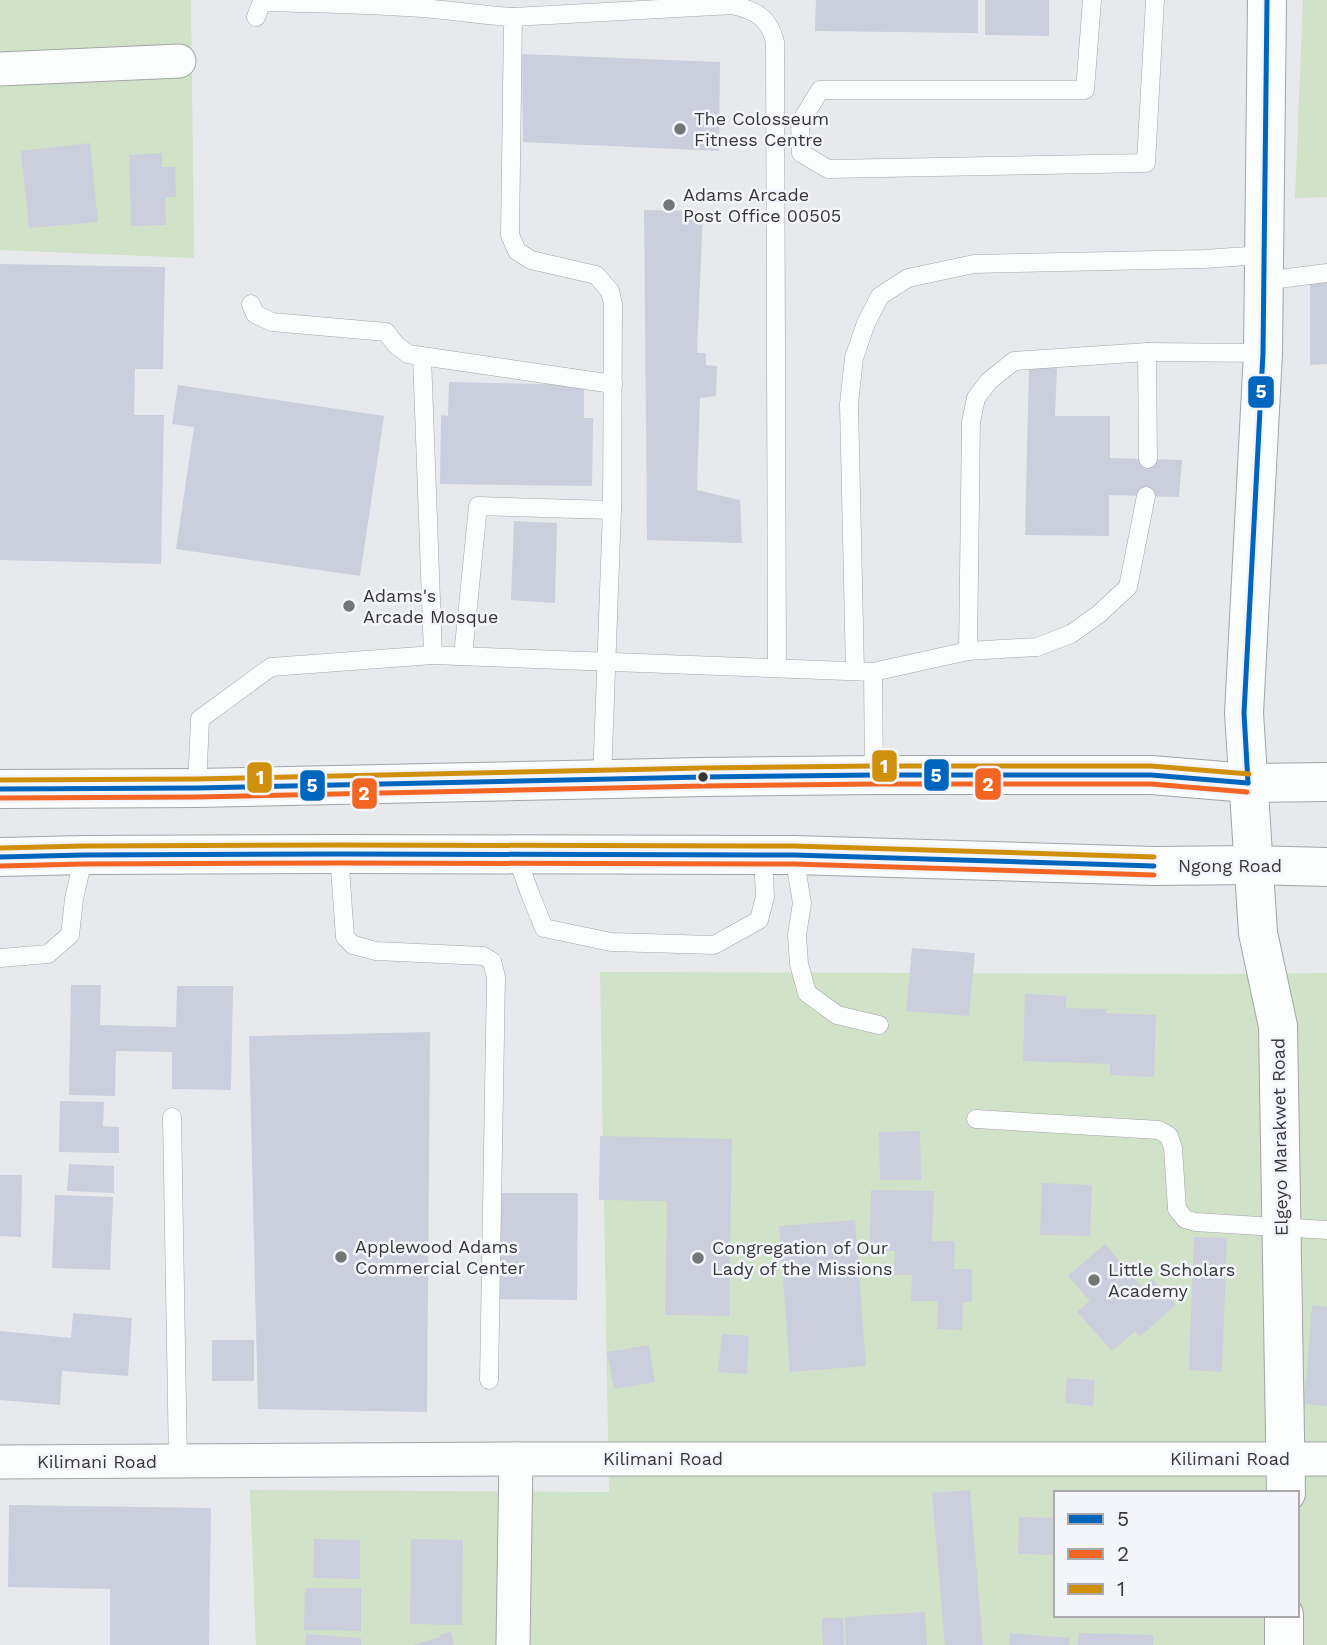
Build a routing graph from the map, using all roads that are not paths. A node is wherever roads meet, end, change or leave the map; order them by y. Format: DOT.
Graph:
graph roads {
  1 [pos="1092,0"];
  2 [pos="1155,0"];
  3 [pos="1267,0"];
  4 [pos="256,17"];
  5 [pos="513,17"];
  6 [pos="179,61"];
  7 [pos="0,69"];
  8 [pos="1263,268"];
  9 [pos="1327,273"];
  10 [pos="251,304"];
  11 [pos="1147,352"];
  12 [pos="1263,354"];
  13 [pos="422,356"];
  14 [pos="613,384"];
  15 [pos="1148,459"];
  16 [pos="1146,496"];
  17 [pos="612,510"];
  18 [pos="968,651"];
  19 [pos="433,655"];
  20 [pos="463,656"];
  21 [pos="607,662"];
  22 [pos="777,668"];
  23 [pos="864,671"];
  24 [pos="874,775"];
  25 [pos="602,779"];
  26 [pos="1327,782"];
  27 [pos="1248,783"];
  28 [pos="197,788"];
  29 [pos="0,789"];
  30 [pos="339,854"];
  31 [pos="516,854"];
  32 [pos="84,855"];
  33 [pos="779,855"];
  34 [pos="0,857"];
  35 [pos="1253,865"];
  36 [pos="1327,867"];
  37 [pos="0,958"];
  38 [pos="879,1025"];
  39 [pos="172,1117"];
  40 [pos="976,1119"];
  41 [pos="1282,1228"];
  42 [pos="1327,1230"];
  43 [pos="489,1380"];
  44 [pos="1327,1459"];
  45 [pos="516,1460"];
  46 [pos="178,1461"];
  47 [pos="0,1462"];
  48 [pos="1286,1476"];
  49 [pos="1284,1617"];
  50 [pos="513,1645"];
  51 [pos="1284,1645"];
  1 -- 2 [label="lane"];
  3 -- 8 [label="main road, Elgeyo Marakwet Road"];
  4 -- 5 [label="lane"];
  5 -- 14 [label="lane"];
  5 -- 22 [label="lane"];
  6 -- 7 [label="street"];
  8 -- 9 [label="lane"];
  8 -- 12 [label="main road, Elgeyo Marakwet Road"];
  8 -- 23 [label="lane"];
  10 -- 13 [label="lane"];
  11 -- 12 [label="lane"];
  11 -- 15 [label="lane"];
  11 -- 18 [label="lane"];
  12 -- 27 [label="main road, Elgeyo Marakwet Road"];
  13 -- 14 [label="lane"];
  13 -- 19 [label="lane"];
  14 -- 17 [label="lane"];
  16 -- 18 [label="lane"];
  17 -- 20 [label="lane"];
  17 -- 21 [label="lane"];
  18 -- 23 [label="lane"];
  19 -- 20 [label="lane"];
  19 -- 28 [label="lane"];
  20 -- 21 [label="lane"];
  21 -- 22 [label="lane"];
  21 -- 25 [label="lane"];
  22 -- 23 [label="lane"];
  23 -- 24 [label="lane"];
  24 -- 25 [label="main road"];
  24 -- 27 [label="main road"];
  25 -- 28 [label="main road"];
  26 -- 27 [label="main road"];
  27 -- 35 [label="main road, Elgeyo Marakwet Road"];
  28 -- 29 [label="main road"];
  30 -- 31 [label="main road, Ngong Road"];
  30 -- 32 [label="main road, Ngong Road"];
  30 -- 43 [label="lane"];
  31 -- 33 [label="main road, Ngong Road"];
  31 -- 33 [label="lane"];
  32 -- 34 [label="main road, Ngong Road"];
  32 -- 37 [label="lane"];
  33 -- 35 [label="main road, Ngong Road"];
  33 -- 38 [label="lane"];
  35 -- 36 [label="main road, Ngong Road"];
  35 -- 41 [label="main road, Elgeyo Marakwet Road"];
  39 -- 46 [label="lane"];
  40 -- 41 [label="lane"];
  41 -- 42 [label="lane"];
  41 -- 48 [label="main road, Elgeyo Marakwet Road"];
  44 -- 48 [label="street, Kilimani Road"];
  45 -- 46 [label="street, Kilimani Road"];
  45 -- 48 [label="street, Kilimani Road"];
  45 -- 50 [label="street"];
  46 -- 47 [label="street, Kilimani Road"];
  49 -- 51 [label="main road"];
}
